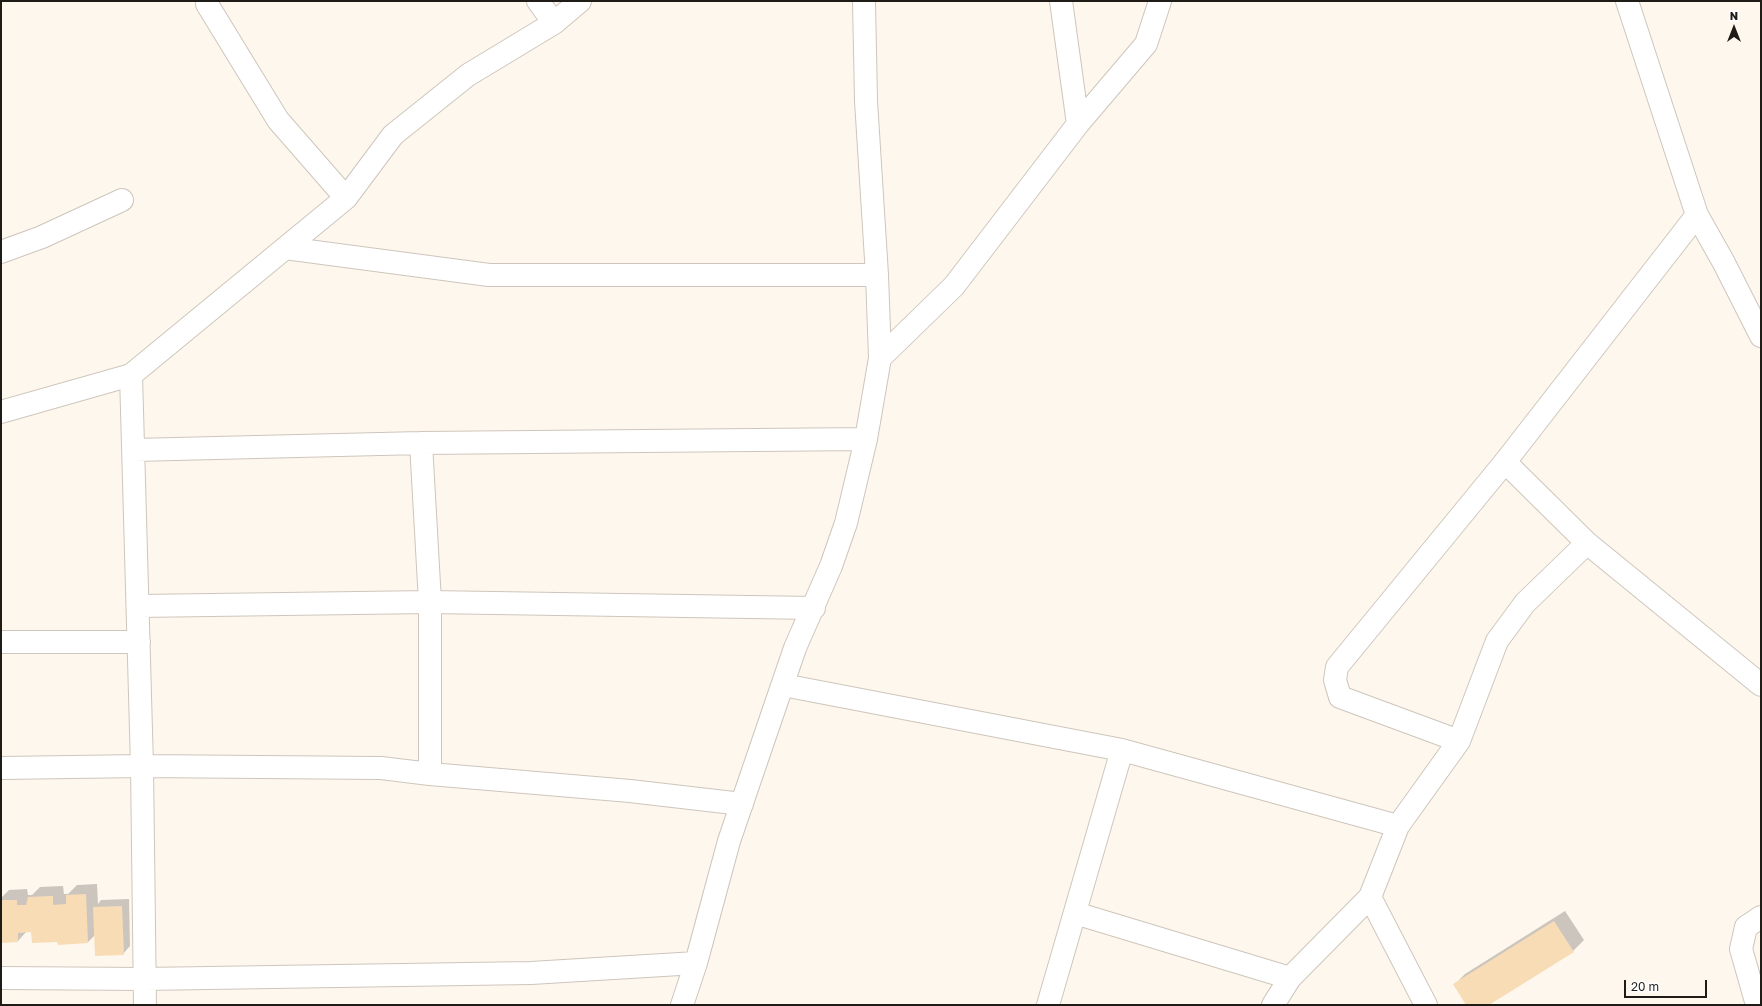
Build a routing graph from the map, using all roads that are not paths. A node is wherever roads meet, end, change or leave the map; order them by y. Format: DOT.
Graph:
graph roads {
  1 [pos="538,1"];
  2 [pos="580,1"];
  3 [pos="864,1"];
  4 [pos="1061,1"];
  5 [pos="1160,1"];
  6 [pos="1627,1"];
  7 [pos="207,4"];
  8 [pos="554,23"];
  9 [pos="1078,124"];
  10 [pos="346,198"];
  11 [pos="122,200"];
  12 [pos="1697,216"];
  13 [pos="285,248"];
  14 [pos="1,252"];
  15 [pos="877,276"];
  16 [pos="1761,336"];
  17 [pos="880,358"];
  18 [pos="131,375"];
  19 [pos="1,412"];
  20 [pos="866,439"];
  21 [pos="421,443"];
  22 [pos="134,450"];
  23 [pos="1505,462"];
  24 [pos="1587,543"];
  25 [pos="430,602"];
  26 [pos="138,606"];
  27 [pos="814,608"];
  28 [pos="1,642"];
  29 [pos="139,642"];
  30 [pos="783,685"];
  31 [pos="1761,685"];
  32 [pos="1459,741"];
  33 [pos="1122,750"];
  34 [pos="142,766"];
  35 [pos="1,768"];
  36 [pos="430,774"];
  37 [pos="742,804"];
  38 [pos="1398,826"];
  39 [pos="1370,897"];
  40 [pos="1075,912"];
  41 [pos="1761,917"];
  42 [pos="696,963"];
  43 [pos="1,978"];
  44 [pos="1290,978"];
  45 [pos="144,979"];
  46 [pos="145,1005"];
  47 [pos="682,1005"];
  48 [pos="1048,1005"];
  49 [pos="1273,1005"];
  50 [pos="1426,1005"];
  51 [pos="1757,1005"];
  1 -- 8 [label="street"];
  2 -- 8 [label="street"];
  3 -- 15 [label="street"];
  4 -- 9 [label="street"];
  5 -- 9 [label="street"];
  6 -- 12 [label="street"];
  7 -- 10 [label="street"];
  8 -- 10 [label="street"];
  9 -- 17 [label="street"];
  10 -- 13 [label="street"];
  11 -- 14 [label="street"];
  12 -- 16 [label="street"];
  12 -- 23 [label="street"];
  13 -- 15 [label="street"];
  13 -- 18 [label="street"];
  15 -- 17 [label="street"];
  17 -- 20 [label="street"];
  18 -- 19 [label="street"];
  18 -- 22 [label="street"];
  20 -- 21 [label="street"];
  20 -- 27 [label="street"];
  21 -- 22 [label="street"];
  21 -- 25 [label="street"];
  22 -- 26 [label="street"];
  23 -- 24 [label="street"];
  23 -- 32 [label="street"];
  24 -- 31 [label="street"];
  24 -- 32 [label="street"];
  25 -- 26 [label="street"];
  25 -- 27 [label="street"];
  25 -- 36 [label="street"];
  26 -- 29 [label="street"];
  27 -- 30 [label="street"];
  28 -- 29 [label="street"];
  29 -- 34 [label="street"];
  30 -- 33 [label="street"];
  30 -- 37 [label="street"];
  32 -- 38 [label="street"];
  33 -- 38 [label="street"];
  33 -- 40 [label="street"];
  34 -- 35 [label="street"];
  34 -- 36 [label="street"];
  34 -- 45 [label="street"];
  36 -- 37 [label="street"];
  37 -- 42 [label="street"];
  38 -- 39 [label="street"];
  39 -- 44 [label="street"];
  39 -- 50 [label="street"];
  40 -- 44 [label="street"];
  40 -- 48 [label="street"];
  41 -- 51 [label="street"];
  42 -- 45 [label="street"];
  42 -- 47 [label="street"];
  43 -- 45 [label="street"];
  44 -- 49 [label="street"];
  45 -- 46 [label="street"];
}
